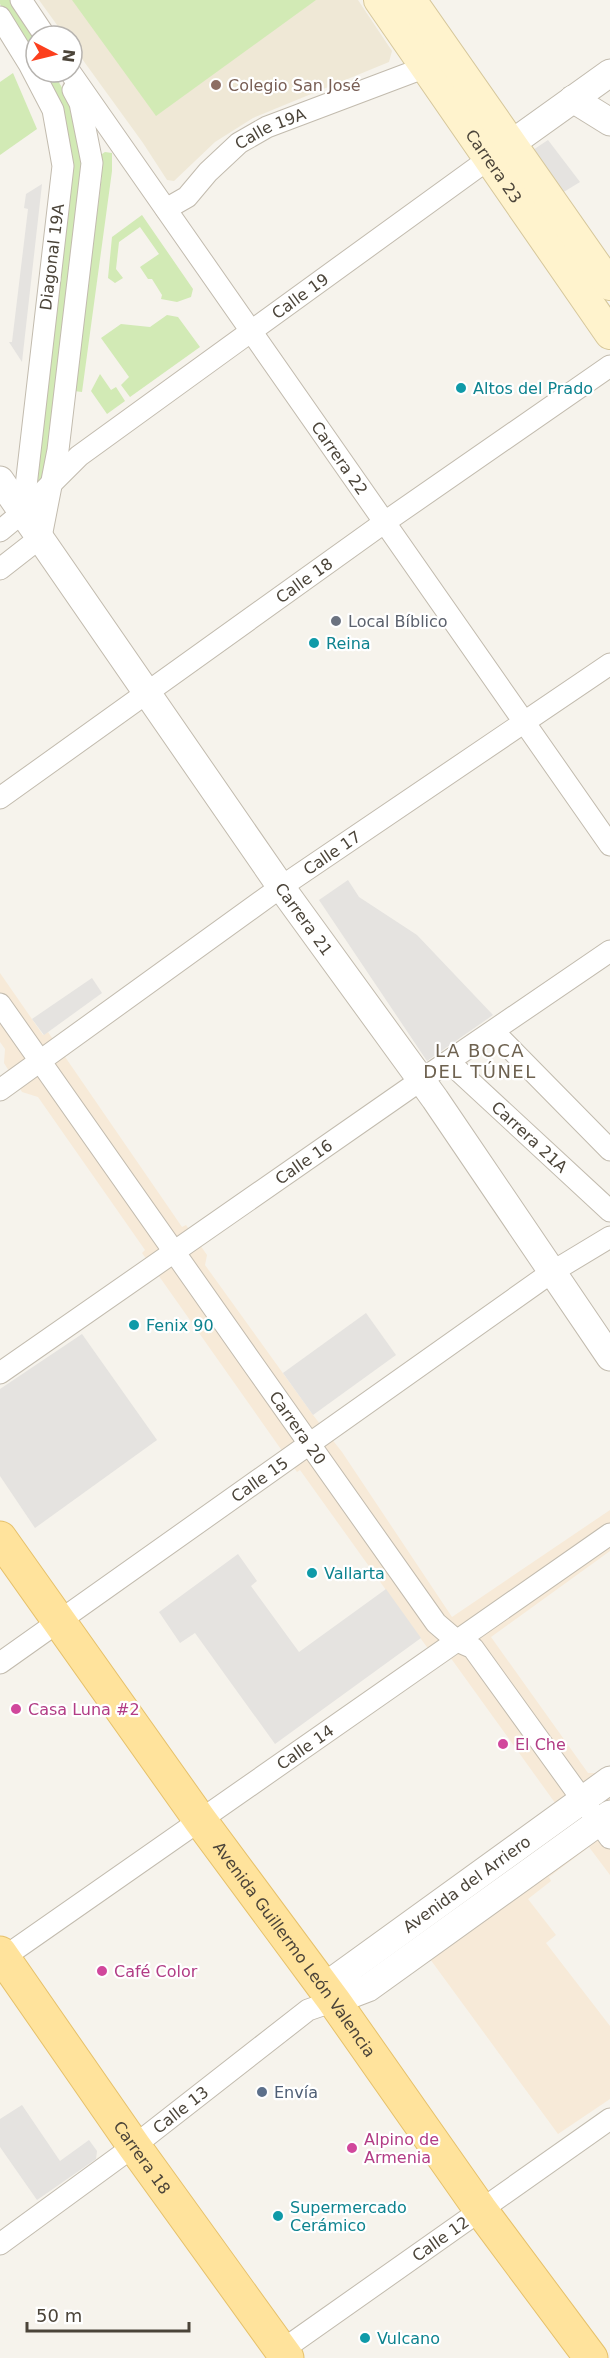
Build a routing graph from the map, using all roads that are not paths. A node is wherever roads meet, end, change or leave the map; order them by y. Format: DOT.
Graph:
graph roads {
  1 [pos="21,0"];
  2 [pos="379,0"];
  3 [pos="411,0"];
  4 [pos="0,17"];
  5 [pos="36,24"];
  6 [pos="426,67"];
  7 [pos="610,73"];
  8 [pos="69,84"];
  9 [pos="78,84"];
  10 [pos="573,99"];
  11 [pos="101,117"];
  12 [pos="610,123"];
  13 [pos="501,151"];
  14 [pos="92,163"];
  15 [pos="166,209"];
  16 [pos="610,285"];
  17 [pos="251,330"];
  18 [pos="610,334"];
  19 [pos="610,366"];
  20 [pos="0,480"];
  21 [pos="52,483"];
  22 [pos="23,512"];
  23 [pos="385,522"];
  24 [pos="0,531"];
  25 [pos="41,537"];
  26 [pos="0,569"];
  27 [pos="610,664"];
  28 [pos="148,694"];
  29 [pos="524,722"];
  30 [pos="0,798"];
  31 [pos="610,845"];
  32 [pos="281,887"];
  33 [pos="610,951"];
  34 [pos="0,1004"];
  35 [pos="494,1032"];
  36 [pos="40,1061"];
  37 [pos="449,1062"];
  38 [pos="421,1080"];
  39 [pos="0,1090"];
  40 [pos="610,1150"];
  41 [pos="610,1211"];
  42 [pos="610,1237"];
  43 [pos="174,1254"];
  44 [pos="552,1272"];
  45 [pos="610,1357"];
  46 [pos="0,1374"];
  47 [pos="311,1443"];
  48 [pos="610,1534"];
  49 [pos="0,1538"];
  50 [pos="58,1622"];
  51 [pos="457,1641"];
  52 [pos="0,1663"];
  53 [pos="610,1780"];
  54 [pos="584,1799"];
  55 [pos="201,1820"];
  56 [pos="607,1824"];
  57 [pos="1,1957"];
  58 [pos="329,1994"];
  59 [pos="610,2119"];
  60 [pos="134,2146"];
  61 [pos="480,2209"];
  62 [pos="0,2244"];
  63 [pos="280,2356"];
  64 [pos="591,2358"];
  1 -- 5 [label="street"];
  2 -- 6 [label="main road, Carrera 23"];
  3 -- 13 [label="main road, Carrera 23"];
  4 -- 22 [label="street, Diagonal 19A"];
  6 -- 13 [label="main road, Carrera 23"];
  6 -- 15 [label="street, Calle 19A"];
  7 -- 10 [label="street, Calle 19"];
  8 -- 14 [label="street, Diagonal 19A"];
  9 -- 11 [label="street, Carrera 22"];
  10 -- 12 [label="street"];
  10 -- 13 [label="street, Calle 19"];
  11 -- 14 [label="street"];
  11 -- 15 [label="street, Carrera 22"];
  13 -- 16 [label="main road, Carrera 23"];
  13 -- 17 [label="street, Calle 19"];
  13 -- 18 [label="main road, Carrera 23"];
  14 -- 21 [label="street, Diagonal 19A"];
  15 -- 17 [label="street, Carrera 22"];
  17 -- 21 [label="street, Calle 19"];
  17 -- 23 [label="street, Carrera 22"];
  19 -- 23 [label="street, Calle 18"];
  20 -- 22 [label="street, Carrera 21"];
  21 -- 22 [label="street, Calle 19"];
  21 -- 25 [label="street, Diagonal 19A"];
  22 -- 24 [label="street, Calle 19"];
  22 -- 25 [label="street, Carrera 21"];
  23 -- 28 [label="street, Calle 18"];
  23 -- 29 [label="street, Carrera 22"];
  25 -- 26 [label="street"];
  25 -- 28 [label="street, Carrera 21"];
  27 -- 29 [label="street, Calle 17"];
  28 -- 30 [label="street, Calle 18"];
  28 -- 32 [label="street, Carrera 21"];
  29 -- 31 [label="street, Carrera 22"];
  29 -- 32 [label="street, Calle 17"];
  32 -- 36 [label="street, Calle 17"];
  32 -- 38 [label="street, Carrera 21"];
  33 -- 35 [label="street, Calle 16"];
  34 -- 36 [label="street, Carrera 20"];
  35 -- 37 [label="street, Calle 16"];
  35 -- 40 [label="street"];
  36 -- 39 [label="street, Calle 17"];
  36 -- 43 [label="street, Carrera 20"];
  37 -- 38 [label="street, Calle 16"];
  37 -- 41 [label="street, Carrera 21A"];
  38 -- 43 [label="street, Calle 16"];
  38 -- 44 [label="street, Carrera 21"];
  42 -- 44 [label="street, Calle 15"];
  43 -- 46 [label="street, Calle 16"];
  43 -- 47 [label="street, Carrera 20"];
  44 -- 45 [label="street, Carrera 21"];
  44 -- 47 [label="street, Calle 15"];
  47 -- 50 [label="street, Calle 15"];
  47 -- 51 [label="street, Carrera 20"];
  48 -- 51 [label="street, Calle 14"];
  49 -- 50 [label="main road, Avenida Guillermo León Valencia"];
  50 -- 52 [label="street, Calle 15"];
  50 -- 55 [label="main road, Avenida Guillermo León Valencia"];
  51 -- 54 [label="street, Carrera 20"];
  51 -- 55 [label="street, Calle 14"];
  53 -- 54 [label="street, Avenida del Arriero"];
  54 -- 56 [label="street, Carrera 20"];
  54 -- 58 [label="street, Avenida del Arriero"];
  55 -- 57 [label="street, Calle 14"];
  55 -- 58 [label="main road, Avenida Guillermo León Valencia"];
  56 -- 58 [label="street, Avenida del Arriero"];
  57 -- 60 [label="main road, Carrera 18"];
  58 -- 60 [label="street, Calle 13"];
  58 -- 61 [label="main road, Avenida Guillermo León Valencia"];
  59 -- 61 [label="street, Calle 12"];
  60 -- 62 [label="street, Calle 13"];
  60 -- 63 [label="main road, Carrera 18"];
  61 -- 63 [label="street, Calle 12"];
  61 -- 64 [label="main road, Avenida Guillermo León Valencia"];
}
